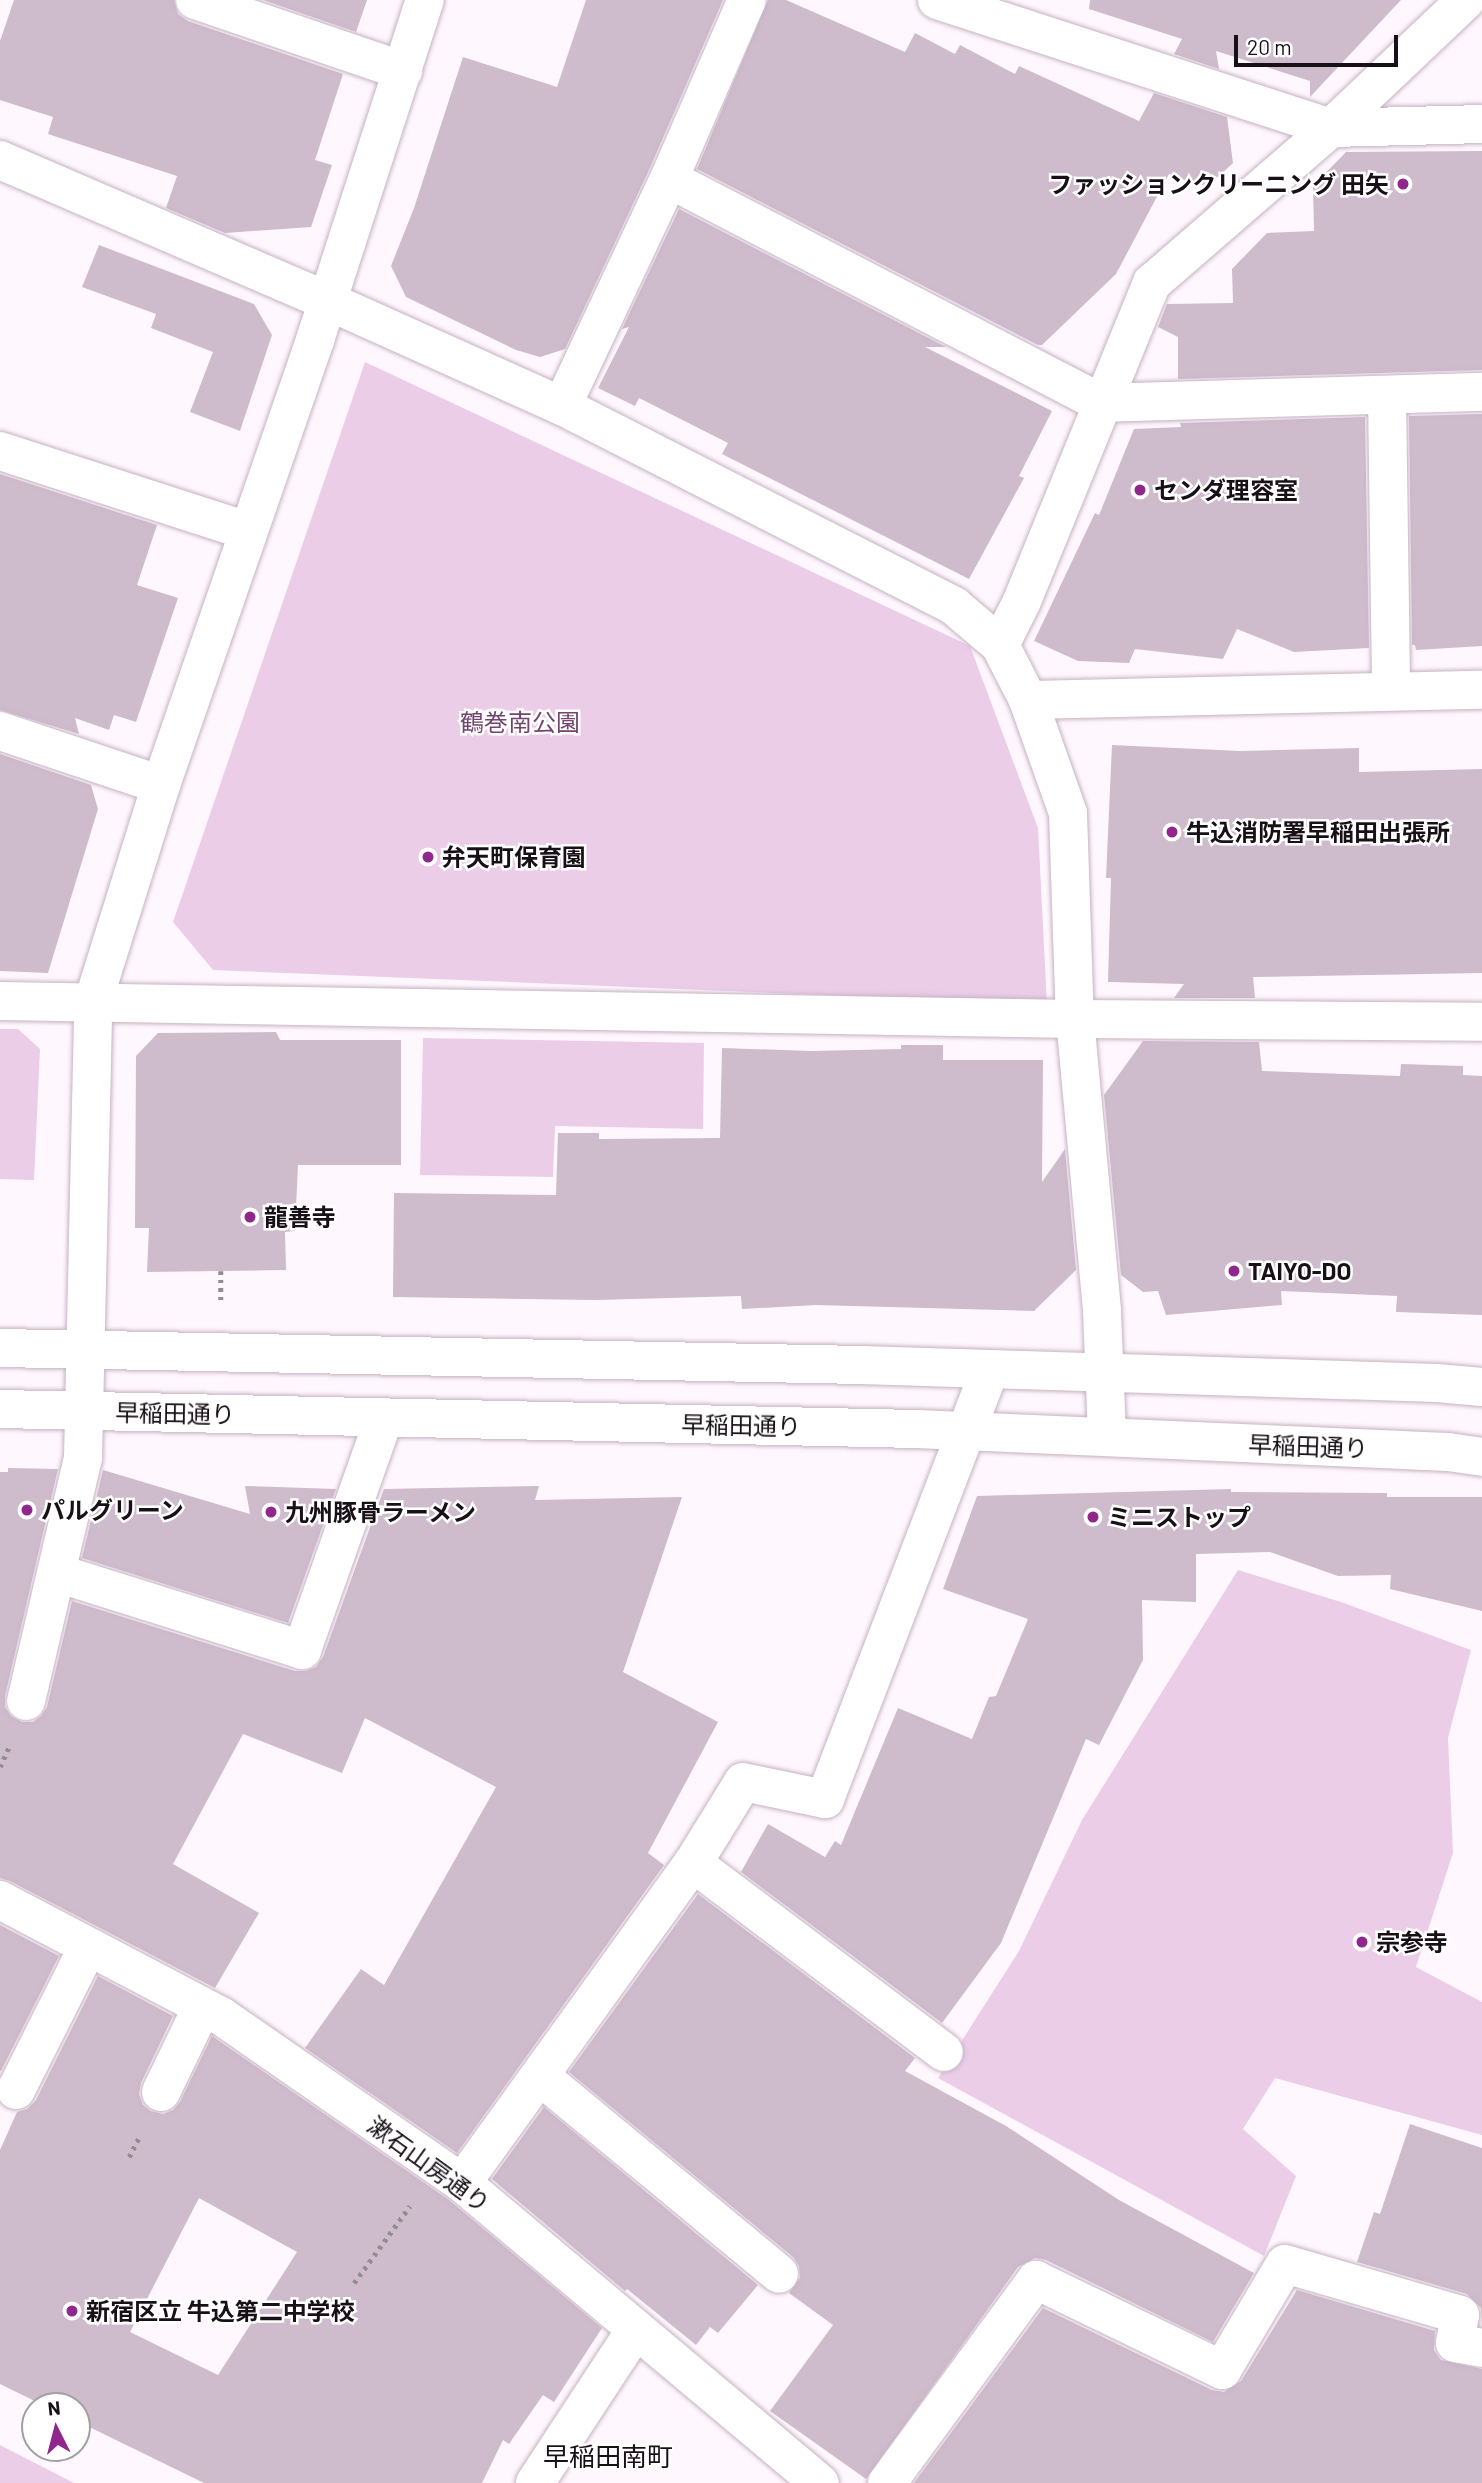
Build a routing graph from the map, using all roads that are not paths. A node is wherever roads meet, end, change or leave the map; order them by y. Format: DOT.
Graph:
graph roads {
  1 [pos="195,0"];
  2 [pos="425,0"];
  3 [pos="747,0"];
  4 [pos="937,0"];
  5 [pos="1466,0"];
  6 [pos="403,71"];
  7 [pos="1482,124"];
  8 [pos="1331,128"];
  9 [pos="0,160"];
  10 [pos="669,179"];
  11 [pos="328,301"];
  12 [pos="1482,392"];
  13 [pos="1387,395"];
  14 [pos="1101,403"];
  15 [pos="562,407"];
  16 [pos="0,451"];
  17 [pos="247,531"];
  18 [pos="1000,645"];
  19 [pos="1391,690"];
  20 [pos="1482,690"];
  21 [pos="1028,700"];
  22 [pos="0,731"];
  23 [pos="161,785"];
  24 [pos="0,1001"];
  25 [pos="93,1002"];
  26 [pos="1075,1019"];
  27 [pos="1482,1022"];
  28 [pos="0,1348"];
  29 [pos="84,1350"];
  30 [pos="989,1371"];
  31 [pos="1105,1373"];
  32 [pos="1482,1387"];
  33 [pos="0,1409"];
  34 [pos="83,1412"];
  35 [pos="384,1418"];
  36 [pos="965,1431"];
  37 [pos="1107,1437"];
  38 [pos="1482,1457"];
  39 [pos="57,1573"];
  40 [pos="26,1701"];
  41 [pos="693,1863"];
  42 [pos="0,1900"];
  43 [pos="88,1947"];
  44 [pos="202,2007"];
  45 [pos="944,2052"];
  46 [pos="540,2076"];
  47 [pos="16,2090"];
  48 [pos="161,2092"];
  49 [pos="449,2176"];
  50 [pos="779,2274"];
  51 [pos="635,2331"];
  52 [pos="1482,2348"];
  53 [pos="535,2483"];
  54 [pos="820,2483"];
  55 [pos="887,2483"];
  1 -- 6 [label="street"];
  2 -- 6 [label="street"];
  3 -- 10 [label="street"];
  4 -- 8 [label="street"];
  5 -- 8 [label="street"];
  6 -- 11 [label="street"];
  7 -- 8 [label="street"];
  8 -- 14 [label="street"];
  9 -- 11 [label="street"];
  10 -- 14 [label="street"];
  10 -- 15 [label="street"];
  11 -- 15 [label="street"];
  11 -- 17 [label="street"];
  12 -- 13 [label="street"];
  13 -- 14 [label="street"];
  13 -- 19 [label="street"];
  14 -- 18 [label="street"];
  15 -- 18 [label="street"];
  16 -- 17 [label="street"];
  17 -- 23 [label="street"];
  18 -- 21 [label="street"];
  19 -- 20 [label="street"];
  19 -- 21 [label="street"];
  21 -- 26 [label="street"];
  22 -- 23 [label="street"];
  23 -- 25 [label="street"];
  24 -- 25 [label="street"];
  25 -- 26 [label="street"];
  25 -- 29 [label="street"];
  26 -- 27 [label="street"];
  26 -- 31 [label="street"];
  28 -- 29 [label="street"];
  29 -- 30 [label="street"];
  29 -- 34 [label="street"];
  30 -- 31 [label="street"];
  30 -- 36 [label="street"];
  31 -- 32 [label="street"];
  31 -- 37 [label="street"];
  33 -- 34 [label="street, 早稲田通り"];
  34 -- 35 [label="street, 早稲田通り"];
  34 -- 39 [label="street"];
  35 -- 36 [label="street, 早稲田通り"];
  35 -- 39 [label="street"];
  36 -- 37 [label="street, 早稲田通り"];
  36 -- 41 [label="street"];
  37 -- 38 [label="street, 早稲田通り"];
  39 -- 40 [label="street"];
  41 -- 45 [label="street"];
  41 -- 46 [label="street"];
  42 -- 43 [label="street, 漱石山房通り"];
  43 -- 44 [label="street, 漱石山房通り"];
  43 -- 47 [label="street"];
  44 -- 48 [label="street"];
  44 -- 49 [label="street, 漱石山房通り"];
  46 -- 49 [label="street"];
  46 -- 50 [label="street"];
  49 -- 51 [label="street, 漱石山房通り"];
  51 -- 53 [label="street"];
  51 -- 54 [label="street, 漱石山房通り"];
  52 -- 55 [label="street"];
}
